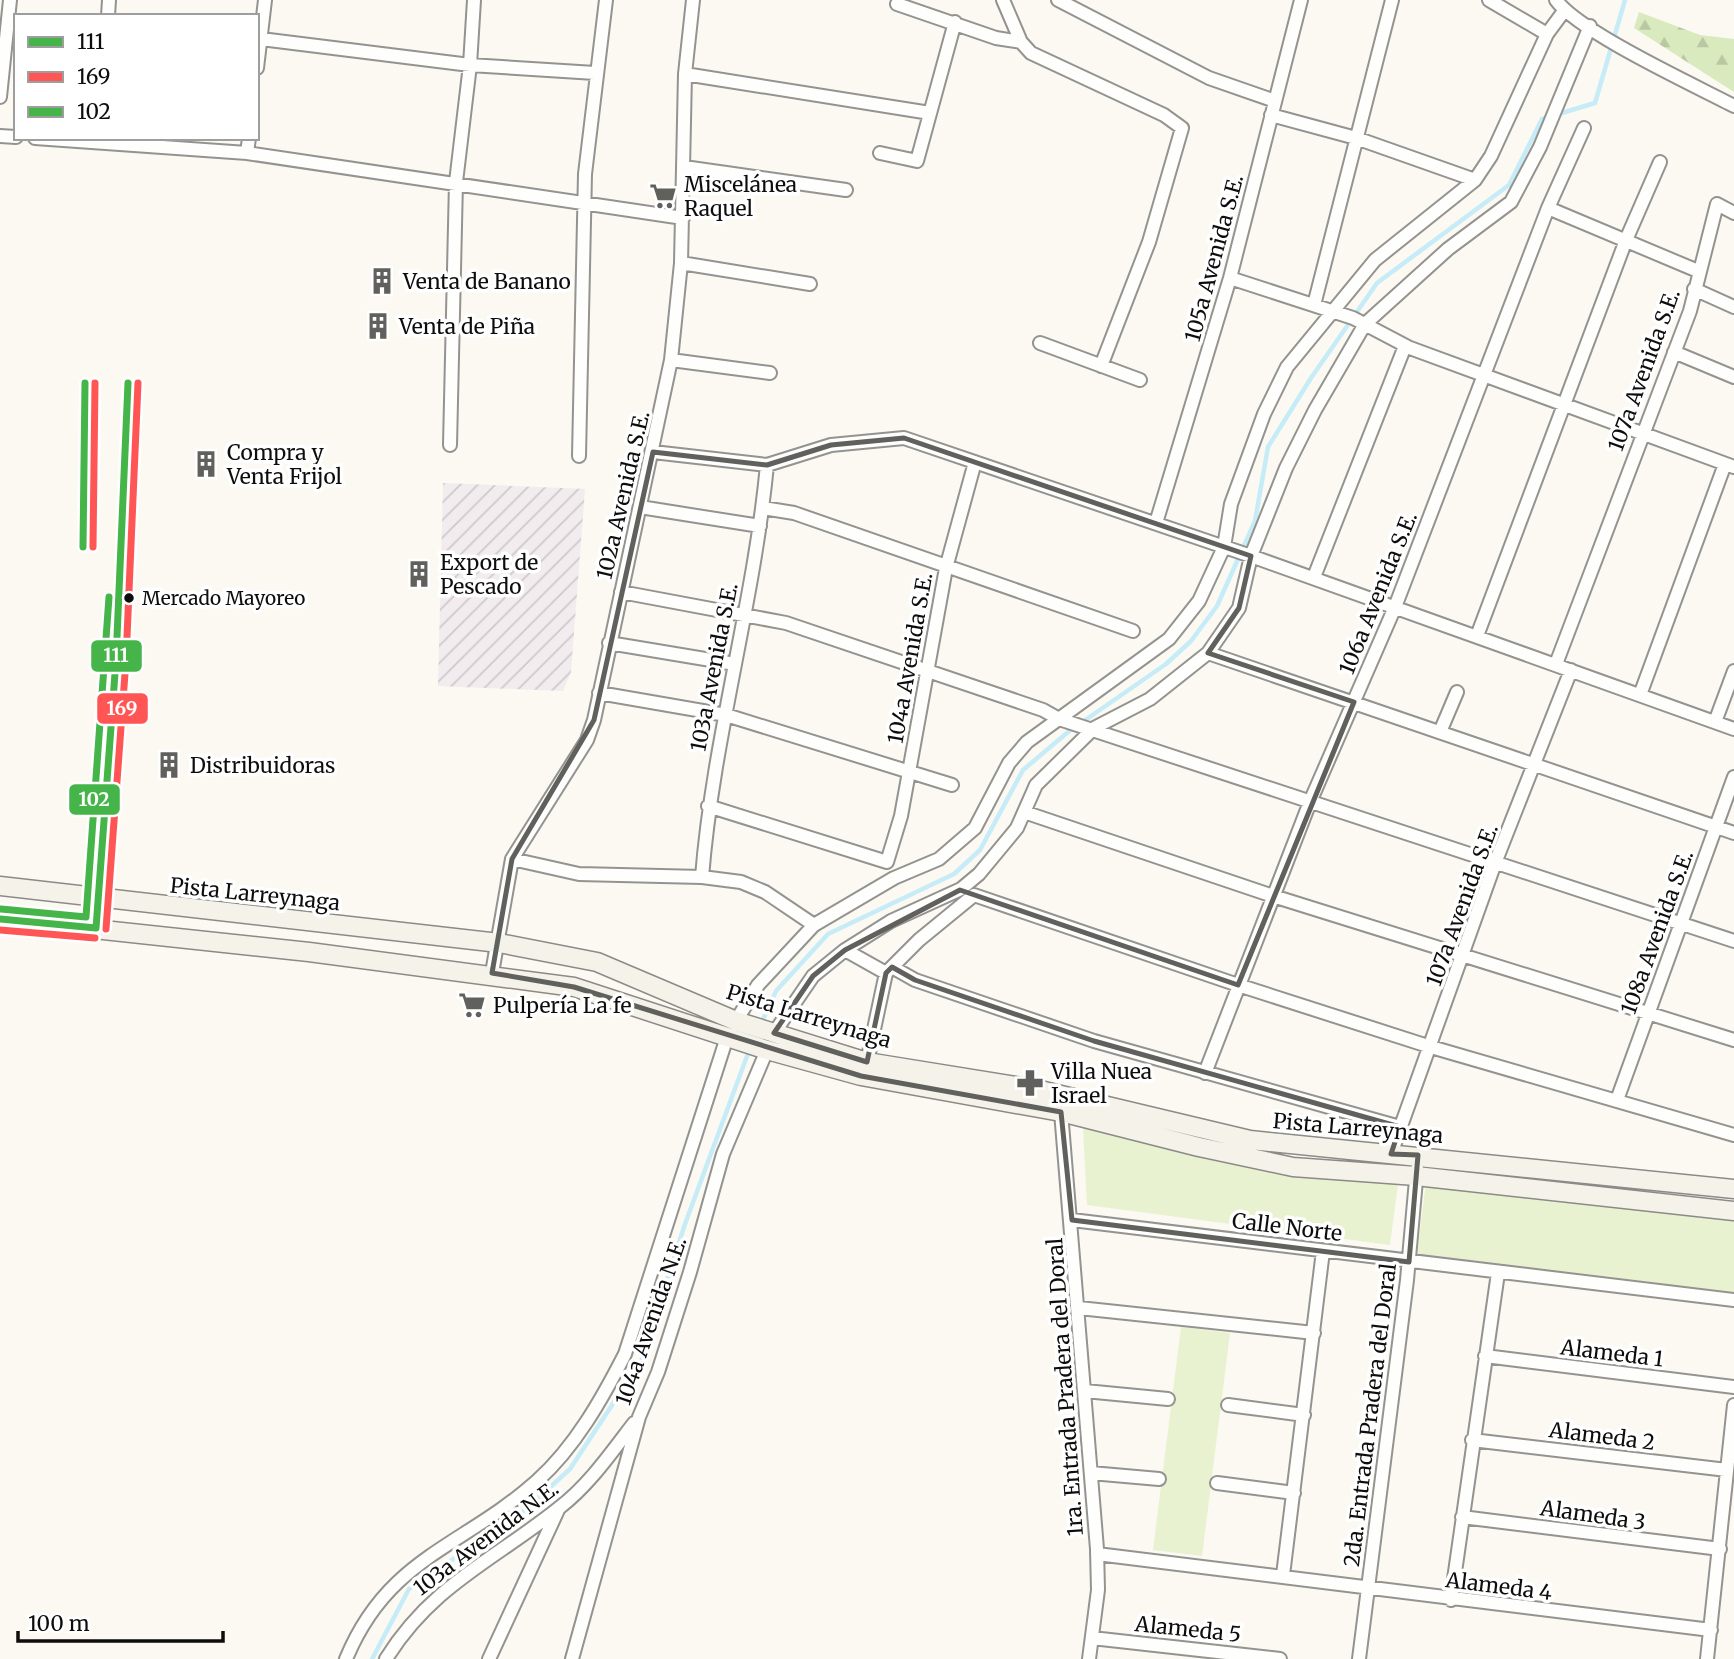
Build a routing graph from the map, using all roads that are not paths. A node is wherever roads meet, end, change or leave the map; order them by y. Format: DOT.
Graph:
graph roads {
  1 [pos="10,0"];
  2 [pos="265,0"];
  3 [pos="474,0"];
  4 [pos="606,0"];
  5 [pos="693,0"];
  6 [pos="1003,0"];
  7 [pos="1058,0"];
  8 [pos="1301,0"];
  9 [pos="1392,0"];
  10 [pos="1489,0"];
  11 [pos="1556,0"];
  12 [pos="897,4"];
  13 [pos="1566,12"];
  14 [pos="955,22"];
  15 [pos="1586,24"];
  16 [pos="1547,34"];
  17 [pos="261,39"];
  18 [pos="1021,43"];
  19 [pos="259,54"];
  20 [pos="470,65"];
  21 [pos="595,73"];
  22 [pos="685,74"];
  23 [pos="0,97"];
  24 [pos="1275,101"];
  25 [pos="1734,106"];
  26 [pos="930,113"];
  27 [pos="1271,115"];
  28 [pos="1584,128"];
  29 [pos="1356,138"];
  30 [pos="99,140"];
  31 [pos="249,140"];
  32 [pos="247,153"];
  33 [pos="880,153"];
  34 [pos="1660,162"];
  35 [pos="684,167"];
  36 [pos="1475,180"];
  37 [pos="456,182"];
  38 [pos="846,190"];
  39 [pos="586,205"];
  40 [pos="1548,208"];
  41 [pos="1734,212"];
  42 [pos="683,218"];
  43 [pos="1626,240"];
  44 [pos="681,263"];
  45 [pos="1698,271"];
  46 [pos="1230,278"];
  47 [pos="810,284"];
  48 [pos="1694,289"];
  49 [pos="1314,305"];
  50 [pos="1734,307"];
  51 [pos="1332,310"];
  52 [pos="1365,324"];
  53 [pos="1040,343"];
  54 [pos="1405,346"];
  55 [pos="1674,352"];
  56 [pos="671,360"];
  57 [pos="1101,366"];
  58 [pos="770,373"];
  59 [pos="1484,377"];
  60 [pos="1734,377"];
  61 [pos="1140,380"];
  62 [pos="1564,404"];
  63 [pos="1643,433"];
  64 [pos="450,445"];
  65 [pos="653,452"];
  66 [pos="579,456"];
  67 [pos="975,462"];
  68 [pos="767,465"];
  69 [pos="1730,465"];
  70 [pos="640,507"];
  71 [pos="763,508"];
  72 [pos="1156,523"];
  73 [pos="760,526"];
  74 [pos="1226,548"];
  75 [pos="1248,555"];
  76 [pos="946,568"];
  77 [pos="1314,578"];
  78 [pos="621,592"];
  79 [pos="1395,607"];
  80 [pos="744,615"];
  81 [pos="1133,631"];
  82 [pos="1477,636"];
  83 [pos="609,642"];
  84 [pos="1208,653"];
  85 [pos="735,664"];
  86 [pos="1556,664"];
  87 [pos="1571,670"];
  88 [pos="1734,671"];
  89 [pos="928,672"];
  90 [pos="1457,692"];
  91 [pos="599,693"];
  92 [pos="1640,695"];
  93 [pos="1354,702"];
  94 [pos="726,715"];
  95 [pos="1715,722"];
  96 [pos="1077,723"];
  97 [pos="1734,729"];
  98 [pos="1440,732"];
  99 [pos="1536,766"];
  100 [pos="909,771"];
  101 [pos="1734,777"];
  102 [pos="952,785"];
  103 [pos="1310,802"];
  104 [pos="708,806"];
  105 [pos="1024,812"];
  106 [pos="1715,827"];
  107 [pos="1734,833"];
  108 [pos="512,859"];
  109 [pos="1495,863"];
  110 [pos="979,874"];
  111 [pos="702,877"];
  112 [pos="0,886"];
  113 [pos="974,895"];
  114 [pos="1273,896"];
  115 [pos="0,919"];
  116 [pos="1681,923"];
  117 [pos="814,925"];
  118 [pos="1734,941"];
  119 [pos="499,943"];
  120 [pos="845,950"];
  121 [pos="1463,955"];
  122 [pos="889,970"];
  123 [pos="492,974"];
  124 [pos="1238,985"];
  125 [pos="1648,1013"];
  126 [pos="739,1021"];
  127 [pos="772,1032"];
  128 [pos="730,1038"];
  129 [pos="1734,1040"];
  130 [pos="1431,1047"];
  131 [pos="765,1050"];
  132 [pos="867,1062"];
  133 [pos="1205,1073"];
  134 [pos="1617,1100"];
  135 [pos="1061,1112"];
  136 [pos="1400,1127"];
  137 [pos="1734,1135"];
  138 [pos="1391,1154"];
  139 [pos="1418,1155"];
  140 [pos="1416,1176"];
  141 [pos="1734,1188"];
  142 [pos="1734,1211"];
  143 [pos="1072,1220"];
  144 [pos="1323,1251"];
  145 [pos="1409,1262"];
  146 [pos="1498,1273"];
  147 [pos="1734,1300"];
  148 [pos="1079,1308"];
  149 [pos="1314,1333"];
  150 [pos="1485,1356"];
  151 [pos="1734,1387"];
  152 [pos="1085,1391"];
  153 [pos="1168,1399"];
  154 [pos="1228,1405"];
  155 [pos="1734,1405"];
  156 [pos="1304,1415"];
  157 [pos="639,1417"];
  158 [pos="1472,1440"];
  159 [pos="1727,1470"];
  160 [pos="1091,1473"];
  161 [pos="1159,1479"];
  162 [pos="1217,1483"];
  163 [pos="1294,1493"];
  164 [pos="559,1508"];
  165 [pos="1462,1517"];
  166 [pos="1720,1549"];
  167 [pos="1097,1554"];
  168 [pos="1283,1575"];
  169 [pos="1368,1587"];
  170 [pos="1451,1600"];
  171 [pos="1711,1630"];
  172 [pos="1092,1638"];
  173 [pos="346,1659"];
  174 [pos="386,1659"];
  175 [pos="489,1659"];
  176 [pos="572,1659"];
  177 [pos="1089,1659"];
  178 [pos="1280,1659"];
  179 [pos="1359,1659"];
  180 [pos="1707,1659"];
  1 -- 23 [label="street"];
  2 -- 17 [label="street"];
  3 -- 20 [label="street"];
  4 -- 21 [label="street"];
  5 -- 22 [label="street, 102a Avenida S.E."];
  6 -- 18 [label="street"];
  7 -- 24 [label="street"];
  8 -- 24 [label="street, 105a Avenida S.E."];
  9 -- 29 [label="street"];
  10 -- 16 [label="street"];
  11 -- 13 [label="street"];
  12 -- 14 [label="street"];
  13 -- 15 [label="street"];
  13 -- 16 [label="street"];
  14 -- 18 [label="street"];
  14 -- 26 [label="street"];
  15 -- 25 [label="street"];
  15 -- 52 [label="street"];
  16 -- 36 [label="street"];
  17 -- 19 [label="street"];
  17 -- 20 [label="street"];
  18 -- 57 [label="street"];
  20 -- 21 [label="street"];
  20 -- 37 [label="street"];
  21 -- 39 [label="street"];
  22 -- 26 [label="street"];
  22 -- 35 [label="street, 102a Avenida S.E."];
  24 -- 27 [label="street, 105a Avenida S.E."];
  26 -- 33 [label="street"];
  27 -- 29 [label="street"];
  27 -- 46 [label="street, 105a Avenida S.E."];
  28 -- 40 [label="street, 106a Avenida S.E."];
  29 -- 36 [label="street"];
  29 -- 49 [label="street"];
  30 -- 32 [label="street"];
  31 -- 32 [label="street"];
  32 -- 37 [label="street"];
  34 -- 43 [label="street"];
  35 -- 38 [label="street"];
  35 -- 42 [label="street, 102a Avenida S.E."];
  36 -- 51 [label="street"];
  37 -- 39 [label="street"];
  37 -- 64 [label="street"];
  39 -- 42 [label="street"];
  39 -- 66 [label="street"];
  40 -- 43 [label="street"];
  40 -- 59 [label="street, 106a Avenida S.E."];
  41 -- 45 [label="street, 107a Avenida S.E."];
  42 -- 44 [label="street, 102a Avenida S.E."];
  43 -- 45 [label="street"];
  43 -- 62 [label="street"];
  44 -- 47 [label="street"];
  44 -- 56 [label="street, 102a Avenida S.E."];
  45 -- 48 [label="street, 107a Avenida S.E."];
  46 -- 49 [label="street"];
  46 -- 72 [label="street, 105a Avenida S.E."];
  48 -- 50 [label="street"];
  48 -- 55 [label="street, 107a Avenida S.E."];
  49 -- 51 [label="street"];
  51 -- 52 [label="street"];
  51 -- 74 [label="street"];
  52 -- 54 [label="street"];
  52 -- 75 [label="street"];
  53 -- 57 [label="street"];
  54 -- 59 [label="street"];
  54 -- 77 [label="street"];
  55 -- 60 [label="street"];
  55 -- 63 [label="street, 107a Avenida S.E."];
  56 -- 58 [label="street"];
  56 -- 65 [label="street, 102a Avenida S.E."];
  57 -- 61 [label="street"];
  59 -- 62 [label="street"];
  59 -- 79 [label="street, 106a Avenida S.E."];
  62 -- 63 [label="street"];
  62 -- 82 [label="street"];
  63 -- 69 [label="street"];
  63 -- 86 [label="street, 107a Avenida S.E."];
  65 -- 68 [label="street"];
  65 -- 70 [label="street, 102a Avenida S.E."];
  67 -- 68 [label="street"];
  67 -- 72 [label="street"];
  67 -- 76 [label="street, 104a Avenida S.E."];
  68 -- 71 [label="street, 103a Avenida S.E."];
  69 -- 92 [label="street"];
  70 -- 73 [label="street"];
  70 -- 78 [label="street, 102a Avenida S.E."];
  71 -- 73 [label="street, 103a Avenida S.E."];
  71 -- 76 [label="street"];
  72 -- 74 [label="street"];
  73 -- 80 [label="street, 103a Avenida S.E."];
  74 -- 75 [label="street"];
  74 -- 96 [label="street"];
  75 -- 77 [label="street"];
  75 -- 84 [label="street"];
  76 -- 81 [label="street"];
  76 -- 89 [label="street, 104a Avenida S.E."];
  77 -- 79 [label="street"];
  78 -- 80 [label="street"];
  78 -- 83 [label="street, 102a Avenida S.E."];
  79 -- 82 [label="street"];
  79 -- 93 [label="street, 106a Avenida S.E."];
  80 -- 85 [label="street, 103a Avenida S.E."];
  80 -- 89 [label="street"];
  82 -- 86 [label="street"];
  83 -- 85 [label="street"];
  83 -- 91 [label="street, 102a Avenida S.E."];
  84 -- 93 [label="street"];
  84 -- 96 [label="street"];
  85 -- 94 [label="street, 103a Avenida S.E."];
  86 -- 87 [label="street"];
  87 -- 92 [label="street"];
  87 -- 99 [label="street, 107a Avenida S.E."];
  88 -- 95 [label="street"];
  89 -- 96 [label="street"];
  89 -- 100 [label="street, 104a Avenida S.E."];
  90 -- 98 [label="street"];
  91 -- 94 [label="street"];
  91 -- 108 [label="street, 102a Avenida S.E."];
  92 -- 95 [label="street"];
  93 -- 98 [label="street"];
  93 -- 103 [label="street, 106a Avenida S.E."];
  94 -- 100 [label="street"];
  94 -- 104 [label="street, 103a Avenida S.E."];
  95 -- 97 [label="street"];
  96 -- 103 [label="street"];
  96 -- 105 [label="street"];
  96 -- 117 [label="street"];
  98 -- 99 [label="street"];
  99 -- 106 [label="street"];
  99 -- 109 [label="street, 107a Avenida S.E."];
  100 -- 102 [label="street"];
  100 -- 104 [label="street, 104a Avenida S.E."];
  101 -- 106 [label="street, 108a Avenida S.E."];
  103 -- 109 [label="street"];
  103 -- 114 [label="street, 106a Avenida S.E."];
  104 -- 111 [label="street, 103a Avenida S.E."];
  105 -- 110 [label="street"];
  105 -- 114 [label="street"];
  106 -- 107 [label="street"];
  106 -- 116 [label="street, 108a Avenida S.E."];
  108 -- 111 [label="street"];
  108 -- 119 [label="street, 102a Avenida S.E."];
  109 -- 116 [label="street"];
  109 -- 121 [label="street, 107a Avenida S.E."];
  110 -- 113 [label="street"];
  110 -- 120 [label="street"];
  111 -- 117 [label="street"];
  112 -- 119 [label="main road, Pista Larreynaga"];
  113 -- 122 [label="street"];
  113 -- 124 [label="street"];
  114 -- 121 [label="street"];
  114 -- 124 [label="street, 106a Avenida S.E."];
  115 -- 123 [label="main road, Pista Larreynaga"];
  116 -- 118 [label="street"];
  116 -- 125 [label="street, 108a Avenida S.E."];
  117 -- 126 [label="street"];
  119 -- 123 [label="street, 102a Avenida S.E."];
  119 -- 126 [label="main road, Pista Larreynaga"];
  120 -- 122 [label="street"];
  120 -- 127 [label="street"];
  121 -- 125 [label="street"];
  121 -- 130 [label="street, 107a Avenida S.E."];
  122 -- 132 [label="street"];
  122 -- 133 [label="street"];
  123 -- 128 [label="main road, Pista Larreynaga"];
  124 -- 130 [label="street"];
  124 -- 133 [label="street, 106a Avenida S.E."];
  125 -- 129 [label="street"];
  125 -- 134 [label="street, 108a Avenida S.E."];
  126 -- 127 [label="main road, Pista Larreynaga"];
  127 -- 132 [label="main road, Pista Larreynaga"];
  128 -- 131 [label="main road, Pista Larreynaga"];
  128 -- 173 [label="street"];
  130 -- 134 [label="street"];
  130 -- 136 [label="street, 107a Avenida S.E."];
  131 -- 135 [label="main road, Pista Larreynaga"];
  131 -- 157 [label="street, 104a Avenida N.E."];
  132 -- 138 [label="main road, Pista Larreynaga"];
  133 -- 136 [label="street"];
  134 -- 137 [label="street"];
  135 -- 140 [label="main road, Pista Larreynaga"];
  135 -- 143 [label="street, 1ra. Entrada Pradera del Doral"];
  136 -- 138 [label="street, 107a Avenida S.E."];
  138 -- 139 [label="main road, Pista Larreynaga"];
  139 -- 140 [label="street, 2da. Entrada Pradera del Doral"];
  139 -- 141 [label="main road, Pista Larreynaga"];
  140 -- 142 [label="main road, Pista Larreynaga"];
  140 -- 145 [label="street, 2da. Entrada Pradera del Doral"];
  143 -- 144 [label="street, Calle Norte"];
  143 -- 148 [label="street, 1ra. Entrada Pradera del Doral"];
  144 -- 145 [label="street, Calle Norte"];
  144 -- 149 [label="street"];
  145 -- 146 [label="street, Calle Norte"];
  145 -- 169 [label="street, 2da. Entrada Pradera del Doral"];
  146 -- 147 [label="street, Calle Norte"];
  146 -- 150 [label="street"];
  148 -- 149 [label="street"];
  148 -- 152 [label="street, 1ra. Entrada Pradera del Doral"];
  149 -- 156 [label="street"];
  150 -- 151 [label="street, Alameda 1"];
  150 -- 158 [label="street"];
  152 -- 153 [label="street"];
  152 -- 160 [label="street, 1ra. Entrada Pradera del Doral"];
  154 -- 156 [label="street"];
  155 -- 159 [label="street"];
  156 -- 163 [label="street"];
  157 -- 164 [label="street, 103a Avenida N.E."];
  157 -- 176 [label="street, 104a Avenida N.E."];
  158 -- 159 [label="street, Alameda 2"];
  158 -- 165 [label="street"];
  159 -- 166 [label="street"];
  160 -- 161 [label="street"];
  160 -- 167 [label="street, 1ra. Entrada Pradera del Doral"];
  162 -- 163 [label="street"];
  163 -- 168 [label="street"];
  164 -- 174 [label="street, 103a Avenida N.E."];
  164 -- 175 [label="street"];
  165 -- 166 [label="street, Alameda 3"];
  165 -- 170 [label="street"];
  166 -- 171 [label="street"];
  167 -- 168 [label="street, Alameda 4"];
  167 -- 172 [label="street, 1ra. Entrada Pradera del Doral"];
  168 -- 169 [label="street, Alameda 4"];
  169 -- 170 [label="street, Alameda 4"];
  169 -- 179 [label="street, 2da. Entrada Pradera del Doral"];
  170 -- 171 [label="street, Alameda 4"];
  171 -- 180 [label="street"];
  172 -- 177 [label="street, 1ra. Entrada Pradera del Doral"];
  172 -- 178 [label="street, Alameda 5"];
}
